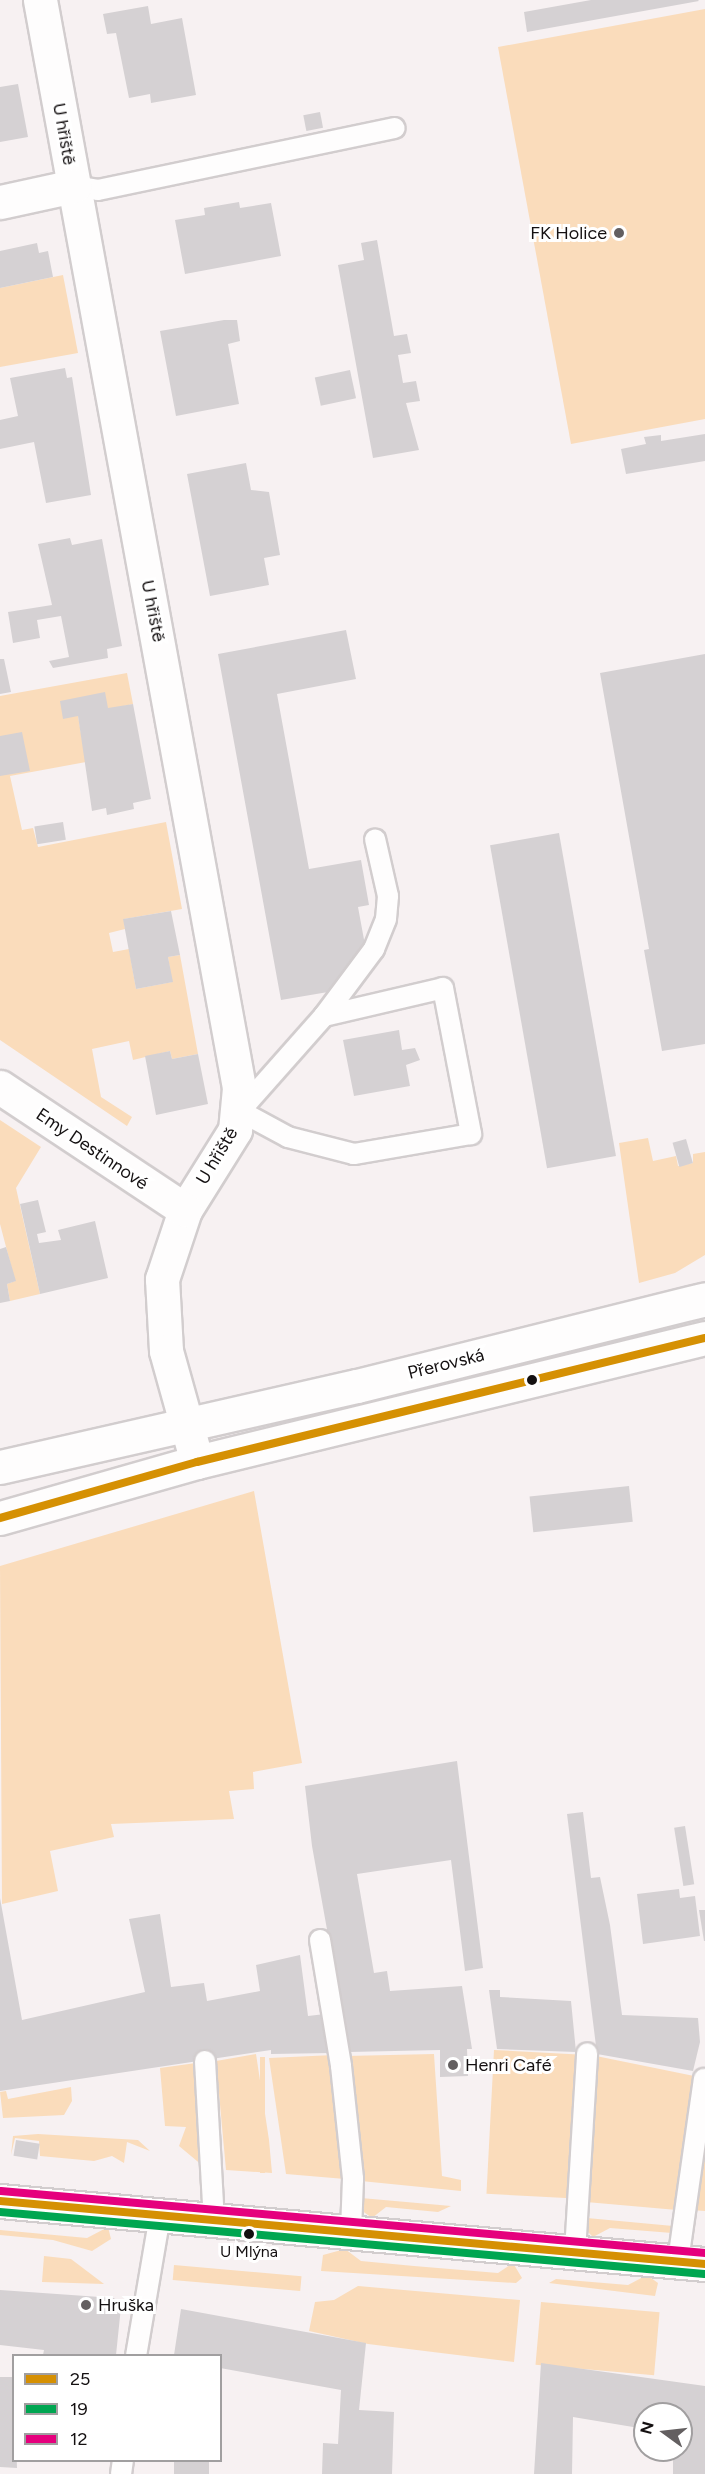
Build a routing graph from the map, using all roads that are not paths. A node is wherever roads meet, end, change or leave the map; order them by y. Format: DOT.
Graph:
graph roads {
  1 [pos="40,0"];
  2 [pos="395,128"];
  3 [pos="74,186"];
  4 [pos="0,202"];
  5 [pos="375,839"];
  6 [pos="324,1016"];
  7 [pos="0,1087"];
  8 [pos="240,1111"];
  9 [pos="185,1210"];
  10 [pos="705,1299"];
  11 [pos="705,1338"];
  12 [pos="185,1426"];
  13 [pos="197,1462"];
  14 [pos="0,1467"];
  15 [pos="0,1518"];
  16 [pos="320,1940"];
  17 [pos="587,2053"];
  18 [pos="205,2061"];
  19 [pos="704,2079"];
  20 [pos="0,2201"];
  21 [pos="160,2216"];
  22 [pos="214,2221"];
  23 [pos="351,2232"];
  24 [pos="576,2252"];
  25 [pos="692,2262"];
  26 [pos="136,2354"];
  1 -- 3 [label="street, U hřiště"];
  2 -- 3 [label="lane"];
  3 -- 4 [label="street"];
  3 -- 8 [label="street, U hřiště"];
  5 -- 6 [label="lane"];
  6 -- 8 [label="lane"];
  6 -- 8 [label="lane"];
  7 -- 9 [label="street, Emy Destinnové"];
  8 -- 9 [label="street, U hřiště"];
  9 -- 12 [label="street"];
  10 -- 12 [label="street, Přerovská"];
  11 -- 13 [label="street, Přerovská"];
  12 -- 13 [label="street"];
  12 -- 14 [label="street, Přerovská"];
  13 -- 15 [label="street, Přerovská"];
  16 -- 23 [label="lane"];
  17 -- 24 [label="lane"];
  18 -- 22 [label="lane"];
  19 -- 25 [label="lane"];
  20 -- 21 [label="street"];
  21 -- 22 [label="street"];
  21 -- 26 [label="lane"];
  22 -- 23 [label="street"];
  23 -- 24 [label="street"];
  24 -- 25 [label="street"];
}
